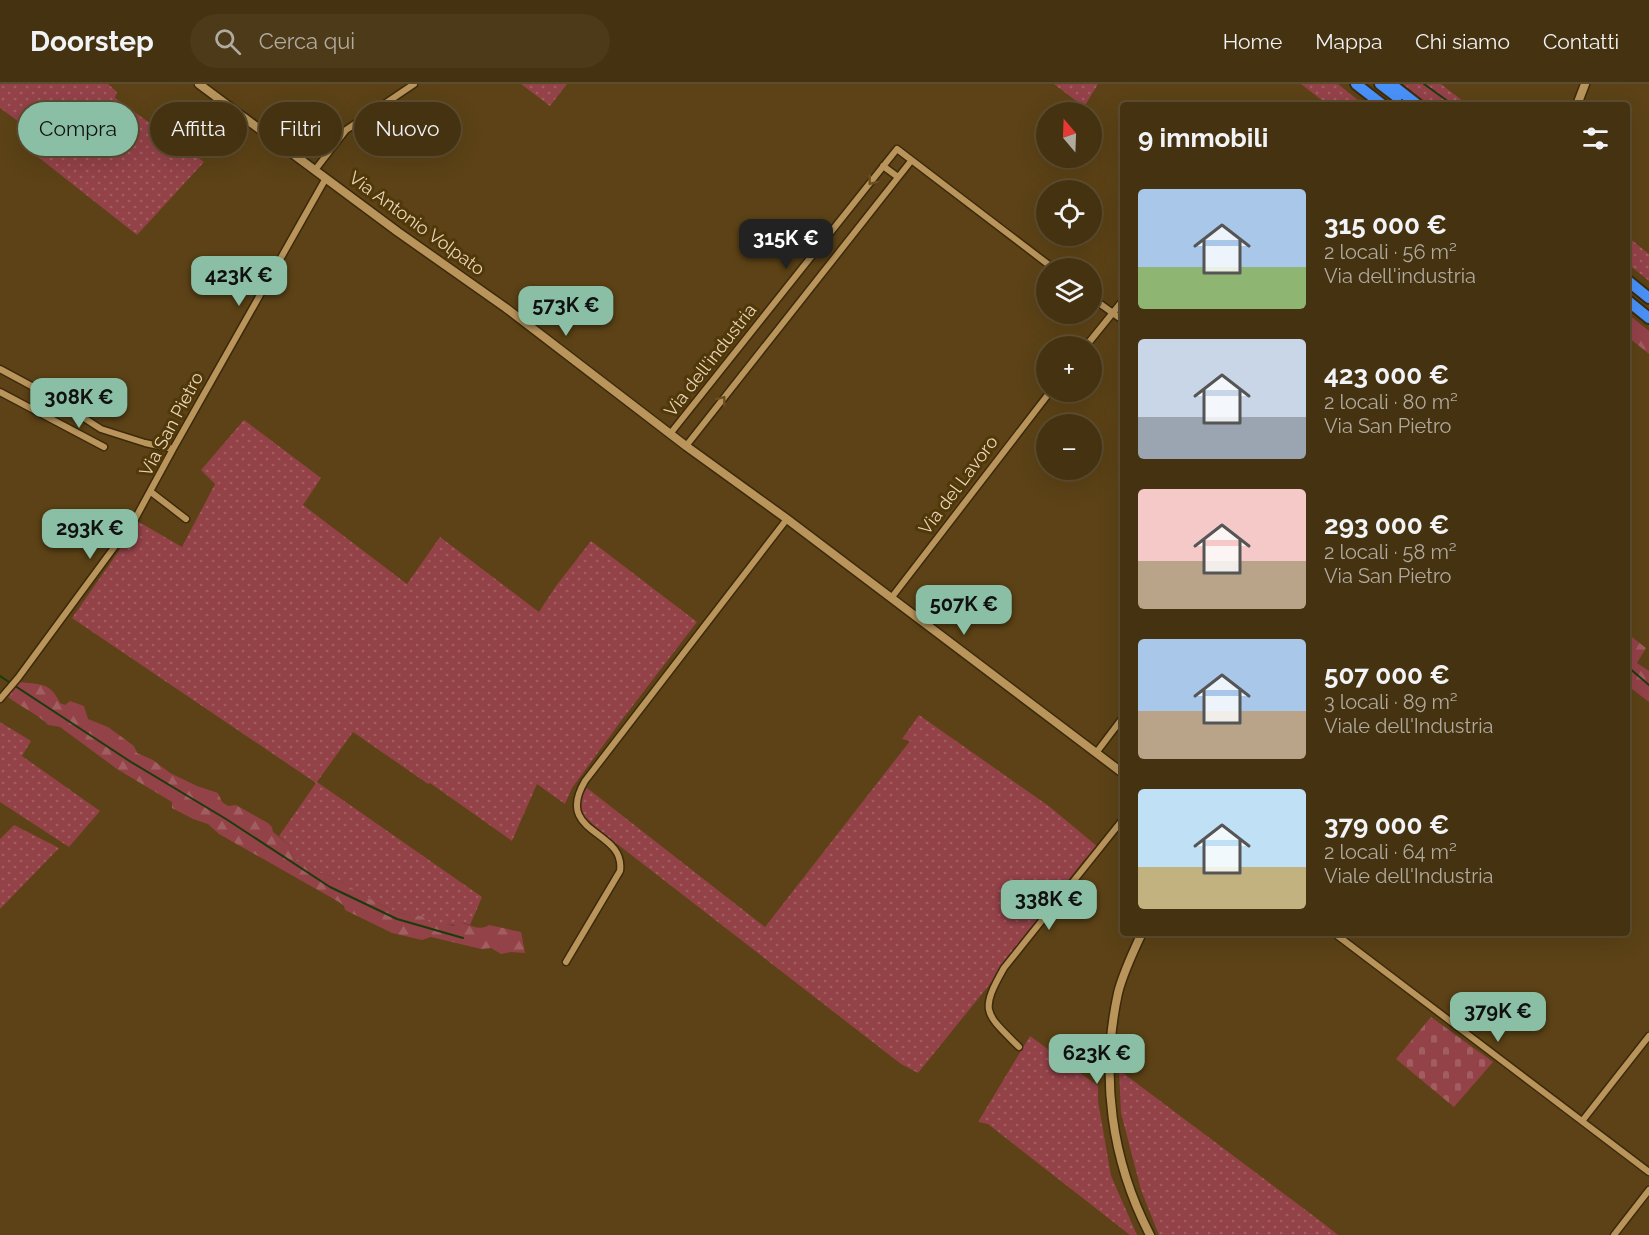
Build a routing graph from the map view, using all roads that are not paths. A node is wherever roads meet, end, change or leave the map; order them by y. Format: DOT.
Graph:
graph roads {
  1 [pos="199,84"];
  2 [pos="414,84"];
  3 [pos="1356,84"];
  4 [pos="1380,84"];
  5 [pos="1391,84"];
  6 [pos="1585,84"];
  7 [pos="1379,102"];
  8 [pos="1402,102"];
  9 [pos="1414,102"];
  10 [pos="1578,102"];
  11 [pos="911,161"];
  12 [pos="883,166"];
  13 [pos="315,170"];
  14 [pos="898,177"];
  15 [pos="326,178"];
  16 [pos="1040,258"];
  17 [pos="1630,282"];
  18 [pos="1649,297"];
  19 [pos="1630,303"];
  20 [pos="1120,304"];
  21 [pos="1102,306"];
  22 [pos="1112,313"];
  23 [pos="1120,318"];
  24 [pos="1649,318"];
  25 [pos="1094,336"];
  26 [pos="0,369"];
  27 [pos="0,392"];
  28 [pos="1042,402"];
  29 [pos="670,434"];
  30 [pos="686,446"];
  31 [pos="104,447"];
  32 [pos="173,449"];
  33 [pos="151,492"];
  34 [pos="184,518"];
  35 [pos="787,519"];
  36 [pos="892,597"];
  37 [pos="2,696"];
  38 [pos="1120,721"];
  39 [pos="1096,753"];
  40 [pos="1120,771"];
  41 [pos="1120,823"];
  42 [pos="1141,936"];
  43 [pos="1338,936"];
  44 [pos="566,962"];
  45 [pos="1649,1036"];
  46 [pos="1019,1047"];
  47 [pos="1583,1120"];
  48 [pos="1649,1172"];
  49 [pos="1649,1190"];
  50 [pos="1150,1235"];
  51 [pos="1614,1235"];
  1 -- 13 [label="street, Via Antonio Volpato"];
  2 -- 13 [label="street"];
  3 -- 7 [label="highway"];
  4 -- 8 [label="highway"];
  5 -- 9 [label="highway"];
  6 -- 10 [label="street"];
  11 -- 12 [label="street, Via dell'industria"];
  11 -- 14 [label="street, Via dell'industria"];
  11 -- 16 [label="street, Via dell'industria"];
  12 -- 14 [label="street"];
  12 -- 29 [label="street, Via dell'industria, one-way"];
  13 -- 15 [label="street, Via Antonio Volpato"];
  30 -- 14 [label="street, Via dell'industria, one-way"];
  15 -- 29 [label="street, Via Antonio Volpato"];
  15 -- 32 [label="street, Via San Pietro"];
  17 -- 18 [label="highway"];
  19 -- 24 [label="highway"];
  20 -- 22 [label="street"];
  21 -- 22 [label="street"];
  22 -- 23 [label="street"];
  22 -- 25 [label="street"];
  26 -- 32 [label="street"];
  27 -- 31 [label="street"];
  28 -- 36 [label="street, Via del Lavoro"];
  29 -- 30 [label="street, Via Antonio Volpato"];
  30 -- 35 [label="street, Via Antonio Volpato"];
  32 -- 33 [label="street, Via San Pietro"];
  33 -- 34 [label="street"];
  33 -- 37 [label="street, Via San Pietro"];
  35 -- 36 [label="street, Via Antonio Volpato"];
  35 -- 44 [label="street"];
  36 -- 39 [label="street, Via Antonio Volpato"];
  38 -- 39 [label="street"];
  39 -- 40 [label="street, Via Antonio Volpato"];
  41 -- 46 [label="street"];
  42 -- 50 [label="street"];
  43 -- 47 [label="street"];
  45 -- 47 [label="street"];
  47 -- 48 [label="street"];
  49 -- 51 [label="street"];
}
